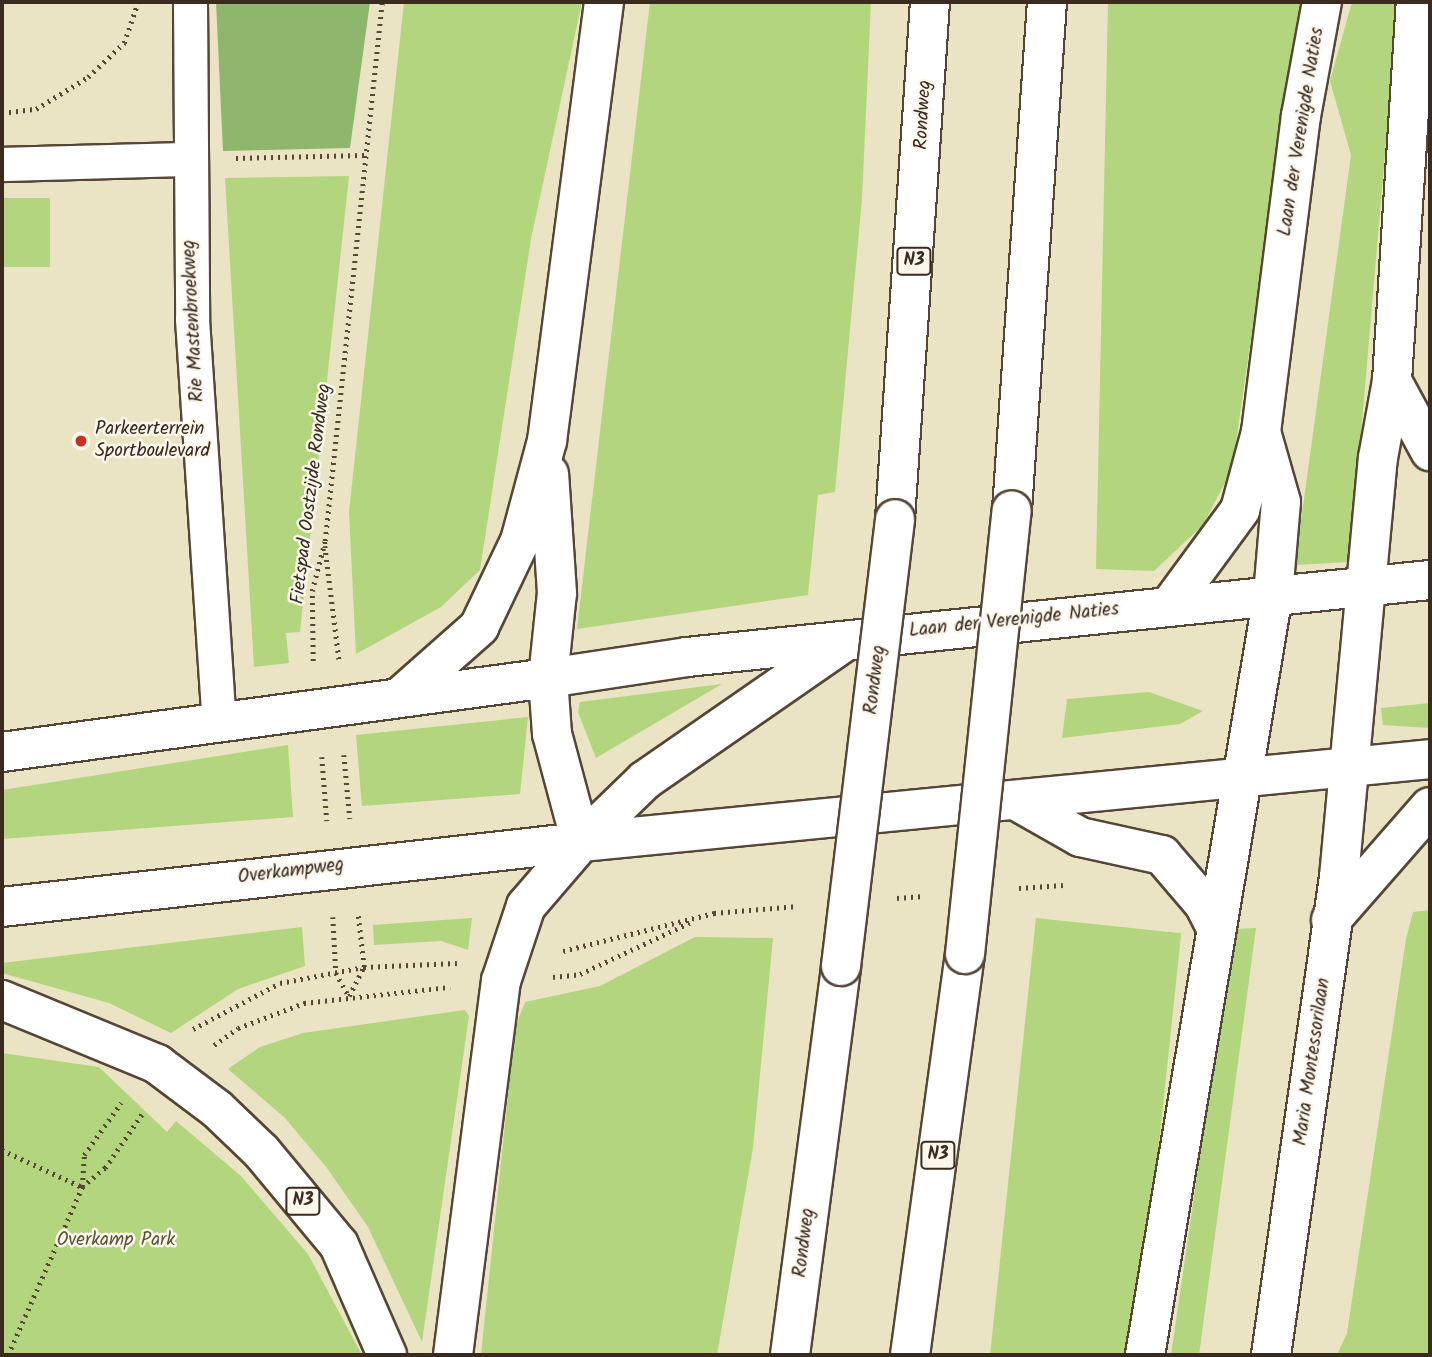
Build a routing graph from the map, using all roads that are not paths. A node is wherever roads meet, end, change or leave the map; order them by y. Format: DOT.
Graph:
graph roads {
  1 [pos="190,2"];
  2 [pos="604,2"];
  3 [pos="930,2"];
  4 [pos="1047,2"];
  5 [pos="1322,2"];
  6 [pos="1416,2"];
  7 [pos="1422,64"];
  8 [pos="186,159"];
  9 [pos="2,164"];
  10 [pos="1391,381"];
  11 [pos="1261,432"];
  12 [pos="547,441"];
  13 [pos="1430,451"];
  14 [pos="1430,580"];
  15 [pos="1369,586"];
  16 [pos="1273,595"];
  17 [pos="1171,604"];
  18 [pos="846,640"];
  19 [pos="548,678"];
  20 [pos="400,697"];
  21 [pos="219,723"];
  22 [pos="2,752"];
  23 [pos="1430,760"];
  24 [pos="1348,768"];
  25 [pos="1241,778"];
  26 [pos="1015,800"];
  27 [pos="1430,807"];
  28 [pos="582,842"];
  29 [pos="2,906"];
  30 [pos="1332,920"];
  31 [pos="1216,929"];
  32 [pos="2,1000"];
  33 [pos="387,1355"];
  34 [pos="453,1355"];
  35 [pos="790,1355"];
  36 [pos="909,1355"];
  37 [pos="1145,1355"];
  38 [pos="1271,1355"];
  1 -- 8 [label="lane, Rie Mastenbroekweg"];
  2 -- 12 [label="main road"];
  3 -- 35 [label="main road, Rondweg / N3, bridge"];
  4 -- 36 [label="main road, N3, bridge"];
  5 -- 11 [label="main road, Laan der Verenigde Naties"];
  6 -- 7 [label="main road"];
  7 -- 10 [label="main road"];
  8 -- 9 [label="lane"];
  8 -- 21 [label="lane, Rie Mastenbroekweg"];
  10 -- 13 [label="main road"];
  10 -- 15 [label="main road"];
  11 -- 16 [label="main road, Laan der Verenigde Naties"];
  11 -- 17 [label="main road"];
  12 -- 19 [label="main road"];
  12 -- 20 [label="main road"];
  14 -- 15 [label="main road, Laan der Verenigde Naties"];
  15 -- 16 [label="main road, Laan der Verenigde Naties"];
  15 -- 24 [label="main road"];
  16 -- 17 [label="main road, Laan der Verenigde Naties"];
  16 -- 25 [label="main road, Laan der Verenigde Naties"];
  17 -- 18 [label="main road, Laan der Verenigde Naties"];
  18 -- 19 [label="main road, Laan der Verenigde Naties"];
  18 -- 28 [label="main road"];
  19 -- 20 [label="main road"];
  19 -- 28 [label="main road"];
  20 -- 21 [label="main road"];
  21 -- 22 [label="main road"];
  23 -- 24 [label="main road"];
  24 -- 25 [label="main road"];
  24 -- 30 [label="main road, Maria Montessorilaan"];
  25 -- 26 [label="main road"];
  25 -- 31 [label="main road"];
  26 -- 28 [label="main road"];
  26 -- 31 [label="main road"];
  27 -- 30 [label="main road"];
  28 -- 29 [label="main road, Overkampweg"];
  28 -- 34 [label="main road"];
  30 -- 38 [label="main road, Maria Montessorilaan"];
  31 -- 37 [label="main road"];
  32 -- 33 [label="main road, N3"];
}
